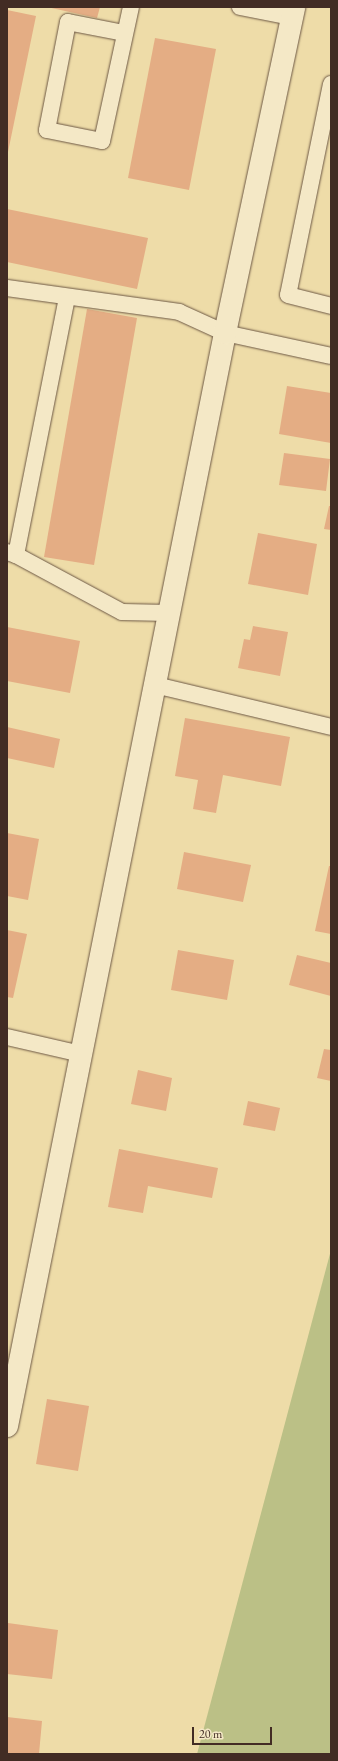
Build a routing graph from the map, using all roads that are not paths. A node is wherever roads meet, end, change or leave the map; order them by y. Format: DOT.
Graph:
graph roads {
  1 [pos="131,7"];
  2 [pos="240,7"];
  3 [pos="293,12"];
  4 [pos="124,33"];
  5 [pos="331,84"];
  6 [pos="7,288"];
  7 [pos="67,298"];
  8 [pos="331,306"];
  9 [pos="225,332"];
  10 [pos="331,356"];
  11 [pos="11,554"];
  12 [pos="169,612"];
  13 [pos="154,685"];
  14 [pos="331,727"];
  15 [pos="7,1037"];
  16 [pos="81,1054"];
  17 [pos="13,1366"];
  18 [pos="7,1426"];
  1 -- 4 [label="lane"];
  2 -- 3 [label="lane"];
  3 -- 9 [label="street"];
  4 -- 4 [label="lane"];
  5 -- 8 [label="lane"];
  6 -- 7 [label="lane"];
  7 -- 9 [label="lane"];
  7 -- 11 [label="lane"];
  9 -- 10 [label="lane"];
  9 -- 12 [label="street"];
  11 -- 12 [label="lane"];
  12 -- 13 [label="street"];
  13 -- 14 [label="lane"];
  13 -- 16 [label="street"];
  15 -- 16 [label="lane"];
  16 -- 17 [label="street"];
  17 -- 18 [label="street"];
}
